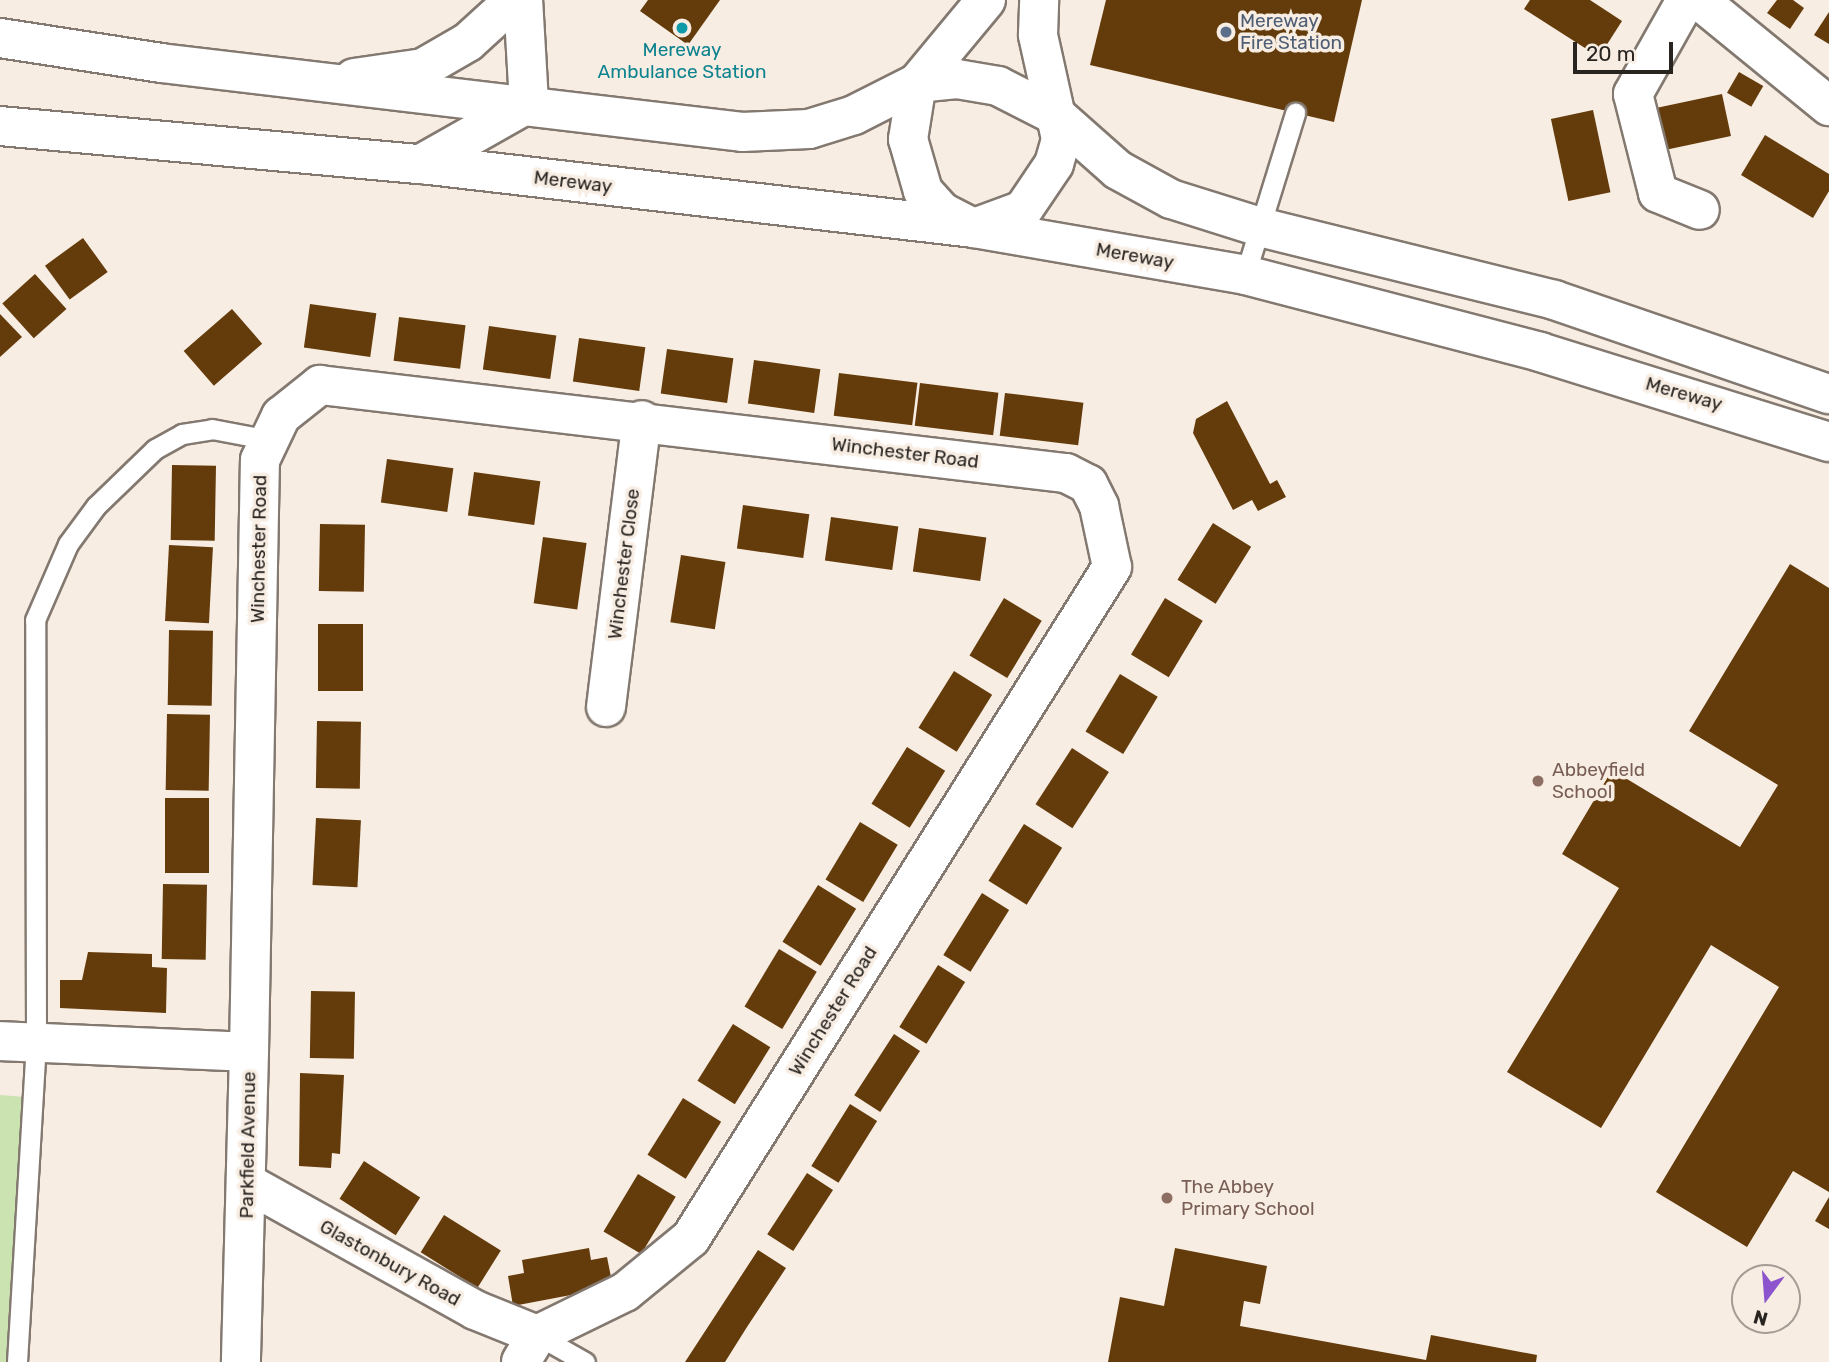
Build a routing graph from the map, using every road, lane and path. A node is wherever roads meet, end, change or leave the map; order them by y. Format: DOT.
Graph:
graph roads {
  1 [pos="514,0"];
  2 [pos="523,0"];
  3 [pos="986,0"];
  4 [pos="1039,0"];
  5 [pos="1686,0"];
  6 [pos="1699,0"];
  7 [pos="0,38"];
  8 [pos="310,79"];
  9 [pos="917,83"];
  10 [pos="529,103"];
  11 [pos="1829,106"];
  12 [pos="1296,113"];
  13 [pos="1057,116"];
  14 [pos="0,126"];
  15 [pos="421,164"];
  16 [pos="1700,209"];
  17 [pos="1260,227"];
  18 [pos="974,228"];
  19 [pos="1245,275"];
  20 [pos="1829,394"];
  21 [pos="642,420"];
  22 [pos="270,440"];
  23 [pos="1829,442"];
  24 [pos="606,707"];
  25 [pos="18,1041"];
  26 [pos="249,1052"];
  27 [pos="247,1183"];
  28 [pos="529,1348"];
  29 [pos="17,1362"];
  30 [pos="241,1362"];
  31 [pos="585,1362"];
  1 -- 8 [label="main road"];
  2 -- 10 [label="main road"];
  3 -- 9 [label="main road"];
  4 -- 13 [label="main road"];
  5 -- 16 [label="main road"];
  6 -- 11 [label="main road"];
  7 -- 8 [label="main road"];
  8 -- 10 [label="main road"];
  9 -- 10 [label="main road"];
  9 -- 13 [label="main road"];
  9 -- 18 [label="main road"];
  10 -- 15 [label="main road"];
  12 -- 17 [label="lane"];
  13 -- 17 [label="main road"];
  13 -- 18 [label="main road"];
  14 -- 15 [label="main road, Mereway"];
  15 -- 18 [label="main road, Mereway"];
  17 -- 19 [label="lane"];
  17 -- 20 [label="main road"];
  18 -- 19 [label="main road, Mereway"];
  19 -- 23 [label="main road, Mereway"];
  21 -- 22 [label="main road, Winchester Road"];
  21 -- 24 [label="main road, Winchester Close"];
  21 -- 28 [label="main road, Winchester Road"];
  22 -- 25 [label="lane"];
  22 -- 26 [label="main road, Winchester Road"];
  25 -- 26 [label="main road, Parkfield Avenue"];
  25 -- 29 [label="lane"];
  26 -- 27 [label="main road, Parkfield Avenue"];
  27 -- 28 [label="main road, Glastonbury Road"];
  27 -- 30 [label="main road, Parkfield Avenue"];
  28 -- 31 [label="lane"];
}
